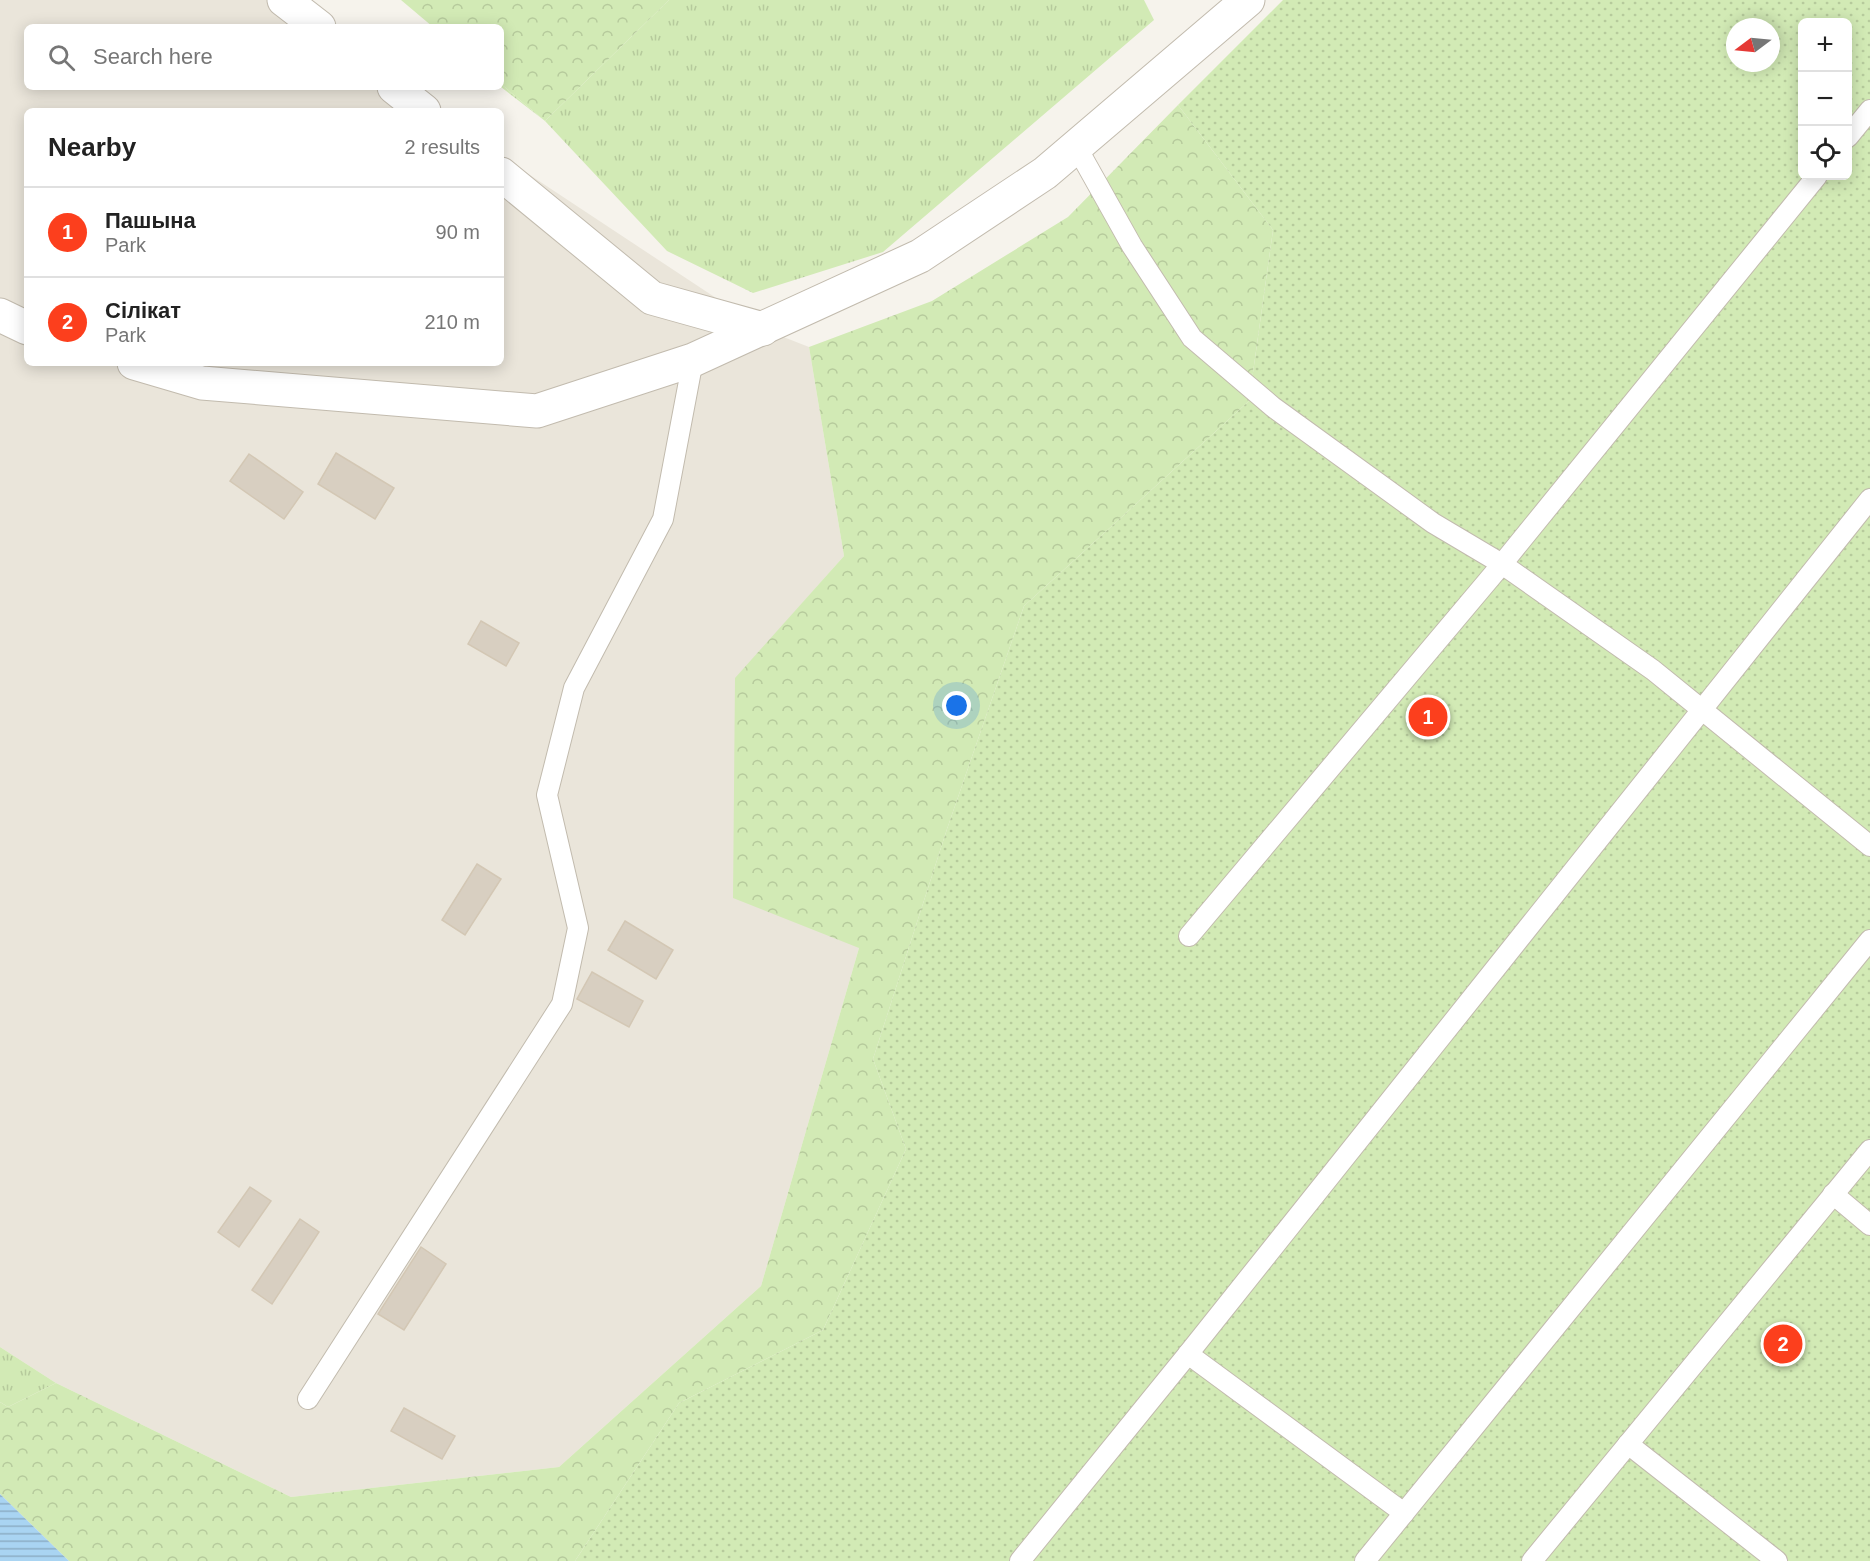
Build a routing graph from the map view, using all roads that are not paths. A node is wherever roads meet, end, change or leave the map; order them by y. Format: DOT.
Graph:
graph roads {
  1 [pos="284,0"];
  2 [pos="1248,0"];
  3 [pos="315,24"];
  4 [pos="398,90"];
  5 [pos="420,108"];
  6 [pos="1870,110"];
  7 [pos="1852,132"];
  8 [pos="1076,146"];
  9 [pos="504,176"];
  10 [pos="1813,180"];
  11 [pos="0,315"];
  12 [pos="24,327"];
  13 [pos="763,329"];
  14 [pos="693,360"];
  15 [pos="144,366"];
  16 [pos="1870,499"];
  17 [pos="1502,564"];
  18 [pos="1702,710"];
  19 [pos="1870,846"];
  20 [pos="1189,936"];
  21 [pos="1870,940"];
  22 [pos="1870,1150"];
  23 [pos="1833,1194"];
  24 [pos="1870,1225"];
  25 [pos="1188,1354"];
  26 [pos="308,1399"];
  27 [pos="1628,1444"];
  28 [pos="1404,1513"];
  29 [pos="1020,1561"];
  30 [pos="1365,1561"];
  31 [pos="1532,1561"];
  32 [pos="1777,1561"];
  1 -- 3 [label="street"];
  2 -- 8 [label="street"];
  4 -- 5 [label="street"];
  6 -- 7 [label="lane"];
  8 -- 13 [label="street"];
  8 -- 17 [label="lane"];
  9 -- 13 [label="street"];
  10 -- 17 [label="lane"];
  11 -- 12 [label="street"];
  13 -- 14 [label="street"];
  14 -- 15 [label="street"];
  14 -- 26 [label="lane"];
  16 -- 18 [label="lane"];
  17 -- 18 [label="lane"];
  17 -- 20 [label="lane"];
  18 -- 19 [label="lane"];
  18 -- 25 [label="lane"];
  21 -- 28 [label="lane"];
  22 -- 23 [label="lane"];
  23 -- 24 [label="lane"];
  23 -- 27 [label="lane"];
  25 -- 28 [label="lane"];
  25 -- 29 [label="lane"];
  27 -- 31 [label="lane"];
  27 -- 32 [label="lane"];
  28 -- 30 [label="lane"];
}
